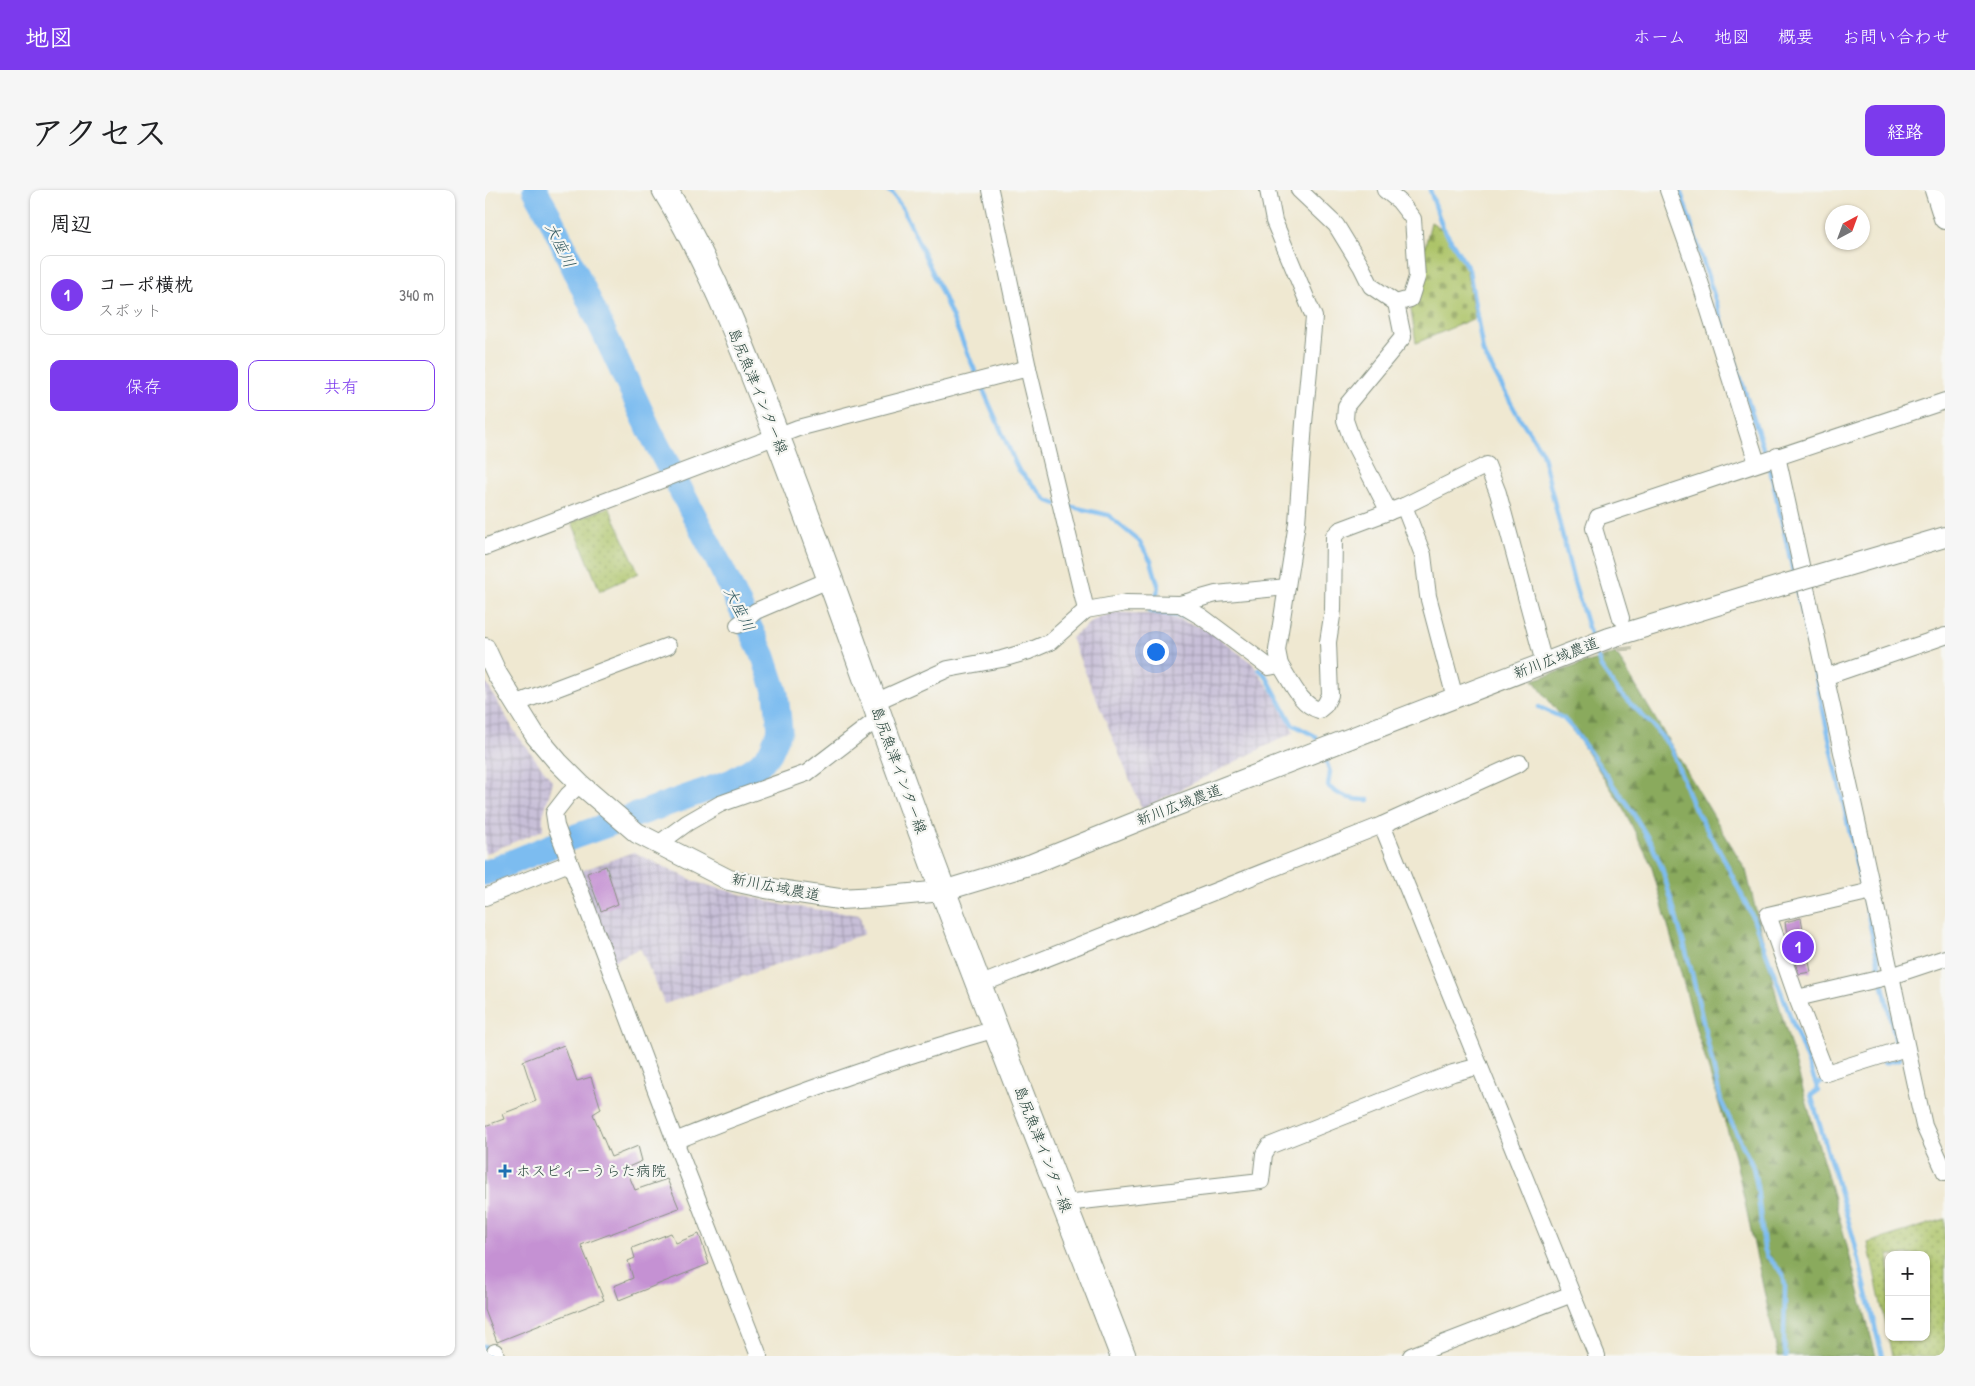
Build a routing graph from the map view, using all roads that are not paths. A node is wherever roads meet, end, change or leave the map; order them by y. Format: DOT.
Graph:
graph roads {
  1 [pos="665,190"];
  2 [pos="990,190"];
  3 [pos="1268,190"];
  4 [pos="1299,190"];
  5 [pos="1385,190"];
  6 [pos="1668,190"];
  7 [pos="1936,190"];
  8 [pos="1945,218"];
  9 [pos="1396,303"];
  10 [pos="1028,368"];
  11 [pos="1945,401"];
  12 [pos="777,436"];
  13 [pos="1777,456"];
  14 [pos="1757,463"];
  15 [pos="1397,509"];
  16 [pos="1945,537"];
  17 [pos="485,547"];
  18 [pos="831,579"];
  19 [pos="1287,587"];
  20 [pos="1180,604"];
  21 [pos="1086,610"];
  22 [pos="1621,618"];
  23 [pos="738,625"];
  24 [pos="1945,636"];
  25 [pos="668,646"];
  26 [pos="485,648"];
  27 [pos="1544,663"];
  28 [pos="1280,666"];
  29 [pos="1825,676"];
  30 [pos="1455,698"];
  31 [pos="515,704"];
  32 [pos="877,709"];
  33 [pos="1520,763"];
  34 [pos="580,784"];
  35 [pos="1382,825"];
  36 [pos="657,845"];
  37 [pos="569,861"];
  38 [pos="943,891"];
  39 [pos="1867,892"];
  40 [pos="485,897"];
  41 [pos="1945,958"];
  42 [pos="1886,978"];
  43 [pos="979,985"];
  44 [pos="1797,998"];
  45 [pos="996,1029"];
  46 [pos="1899,1050"];
  47 [pos="1479,1066"];
  48 [pos="675,1142"];
  49 [pos="1945,1172"];
  50 [pos="1065,1203"];
  51 [pos="1572,1294"];
  52 [pos="759,1356"];
  53 [pos="1123,1356"];
  54 [pos="1411,1356"];
  55 [pos="1597,1356"];
  1 -- 12 [label="main road, 島尻魚津インター線"];
  2 -- 10 [label="street"];
  3 -- 19 [label="street"];
  4 -- 9 [label="street"];
  5 -- 9 [label="street"];
  6 -- 14 [label="street"];
  7 -- 8 [label="main road"];
  9 -- 15 [label="street"];
  10 -- 12 [label="street"];
  10 -- 21 [label="street"];
  11 -- 13 [label="street"];
  12 -- 17 [label="street"];
  12 -- 18 [label="main road, 島尻魚津インター線"];
  13 -- 14 [label="street"];
  13 -- 29 [label="street"];
  14 -- 22 [label="street"];
  15 -- 27 [label="street"];
  15 -- 28 [label="street"];
  15 -- 30 [label="street"];
  16 -- 27 [label="street, 新川広域農道, bridge"];
  18 -- 23 [label="street"];
  18 -- 32 [label="main road, 島尻魚津インター線"];
  19 -- 20 [label="street"];
  19 -- 28 [label="street"];
  20 -- 21 [label="street"];
  20 -- 28 [label="street"];
  21 -- 32 [label="street"];
  24 -- 29 [label="street"];
  25 -- 31 [label="street"];
  26 -- 31 [label="street, 新川広域農道"];
  27 -- 30 [label="street, 新川広域農道"];
  29 -- 39 [label="street"];
  30 -- 38 [label="street, 新川広域農道"];
  31 -- 34 [label="street, 新川広域農道"];
  32 -- 36 [label="street"];
  32 -- 38 [label="main road, 島尻魚津インター線"];
  33 -- 35 [label="street"];
  34 -- 36 [label="street, 新川広域農道"];
  34 -- 37 [label="street"];
  35 -- 43 [label="street"];
  35 -- 47 [label="street"];
  36 -- 38 [label="street, 新川広域農道"];
  37 -- 40 [label="street"];
  37 -- 48 [label="street"];
  38 -- 43 [label="main road, 島尻魚津インター線"];
  39 -- 42 [label="street"];
  39 -- 44 [label="street"];
  41 -- 42 [label="street"];
  42 -- 44 [label="street"];
  42 -- 46 [label="street"];
  43 -- 45 [label="main road, 島尻魚津インター線"];
  44 -- 46 [label="street"];
  45 -- 48 [label="street"];
  45 -- 50 [label="main road, 島尻魚津インター線"];
  46 -- 49 [label="street"];
  47 -- 50 [label="street"];
  47 -- 51 [label="street"];
  48 -- 52 [label="street"];
  50 -- 53 [label="main road, 島尻魚津インター線"];
  51 -- 54 [label="street"];
  51 -- 55 [label="street"];
}
